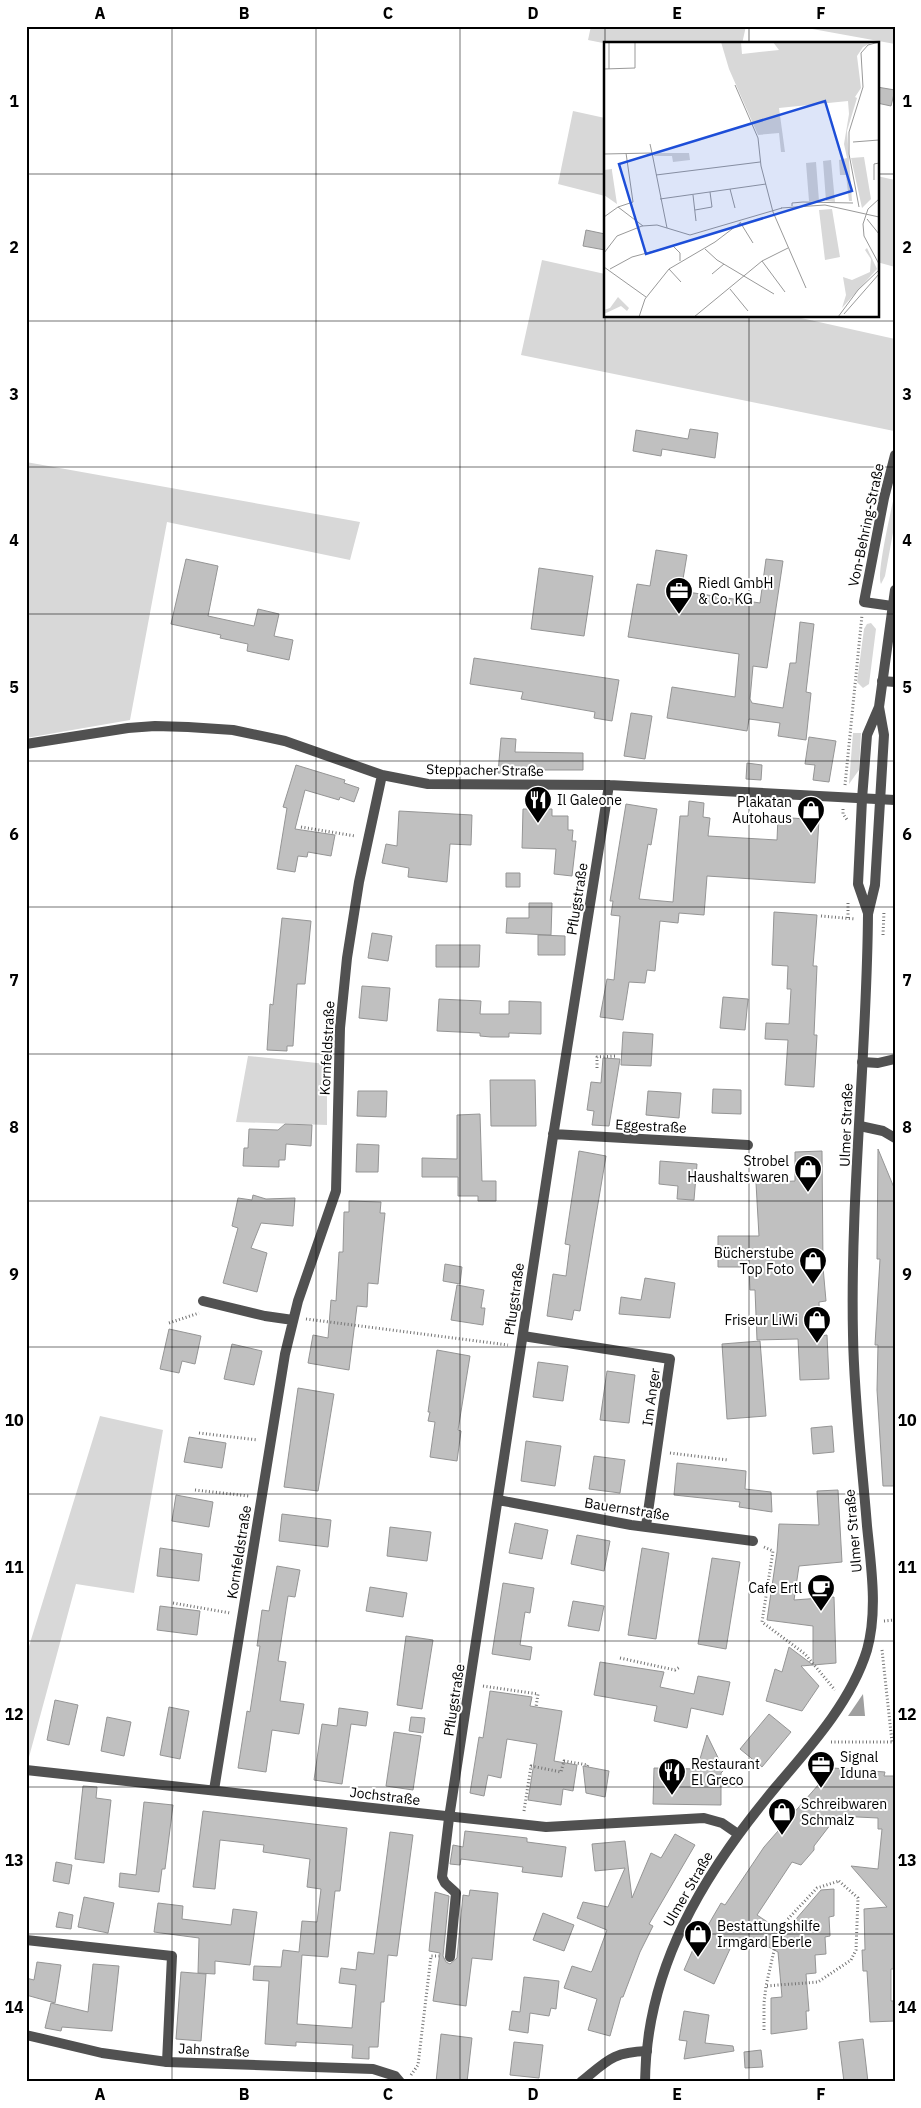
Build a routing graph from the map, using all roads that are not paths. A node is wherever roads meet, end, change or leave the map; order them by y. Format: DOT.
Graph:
graph roads {
  1 [pos="895,455"];
  2 [pos="895,590"];
  3 [pos="892,606"];
  4 [pos="882,681"];
  5 [pos="895,682"];
  6 [pos="879,707"];
  7 [pos="26,744"];
  8 [pos="382,775"];
  9 [pos="609,785"];
  10 [pos="862,799"];
  11 [pos="880,800"];
  12 [pos="895,800"];
  13 [pos="868,914"];
  14 [pos="895,1059"];
  15 [pos="862,1062"];
  16 [pos="860,1126"];
  17 [pos="554,1134"];
  18 [pos="895,1138"];
  19 [pos="748,1145"];
  20 [pos="206,1302"];
  21 [pos="293,1320"];
  22 [pos="523,1336"];
  23 [pos="498,1500"];
  24 [pos="646,1526"];
  25 [pos="753,1541"];
  26 [pos="26,1770"];
  27 [pos="214,1790"];
  28 [pos="449,1818"];
  29 [pos="738,1834"];
  30 [pos="26,1940"];
  31 [pos="450,1957"];
  32 [pos="26,2035"];
  33 [pos="647,2051"];
  34 [pos="167,2062"];
  35 [pos="400,2082"];
  36 [pos="581,2082"];
  37 [pos="645,2082"];
  1 -- 3 [label="street, Von-Behring-Straße"];
  2 -- 3 [label="street"];
  3 -- 4 [label="street"];
  4 -- 5 [label="street"];
  4 -- 6 [label="street"];
  6 -- 10 [label="street, Ulmer Straße"];
  6 -- 11 [label="street, Ulmer Straße"];
  7 -- 8 [label="street, Steppacher Straße"];
  8 -- 9 [label="street, Steppacher Straße"];
  8 -- 21 [label="street, Kornfeldstraße"];
  9 -- 10 [label="street, Steppacher Straße"];
  9 -- 17 [label="street, Pflugstraße"];
  10 -- 11 [label="street, Steppacher Straße"];
  10 -- 13 [label="street, Ulmer Straße"];
  11 -- 12 [label="street, Steppacher Straße"];
  11 -- 13 [label="street, Ulmer Straße"];
  13 -- 15 [label="street, Ulmer Straße"];
  14 -- 15 [label="street"];
  15 -- 16 [label="street, Ulmer Straße"];
  16 -- 18 [label="street"];
  16 -- 29 [label="street, Ulmer Straße"];
  17 -- 19 [label="street, Eggestraße"];
  17 -- 22 [label="street, Pflugstraße"];
  20 -- 21 [label="street"];
  21 -- 27 [label="street, Kornfeldstraße"];
  22 -- 23 [label="street, Pflugstraße"];
  22 -- 24 [label="street, Im Anger"];
  23 -- 24 [label="street, Bauernstraße"];
  23 -- 28 [label="street, Pflugstraße"];
  24 -- 25 [label="street, Bauernstraße"];
  26 -- 27 [label="street, Jochstraße"];
  27 -- 28 [label="street, Jochstraße"];
  28 -- 29 [label="street, Jochstraße"];
  28 -- 31 [label="street, Pflugstraße"];
  29 -- 33 [label="street, Ulmer Straße"];
  30 -- 34 [label="street"];
  32 -- 34 [label="street, Jahnstraße"];
  33 -- 36 [label="street"];
  33 -- 37 [label="street, Ulmer Straße"];
  34 -- 35 [label="street, Jahnstraße"];
}
